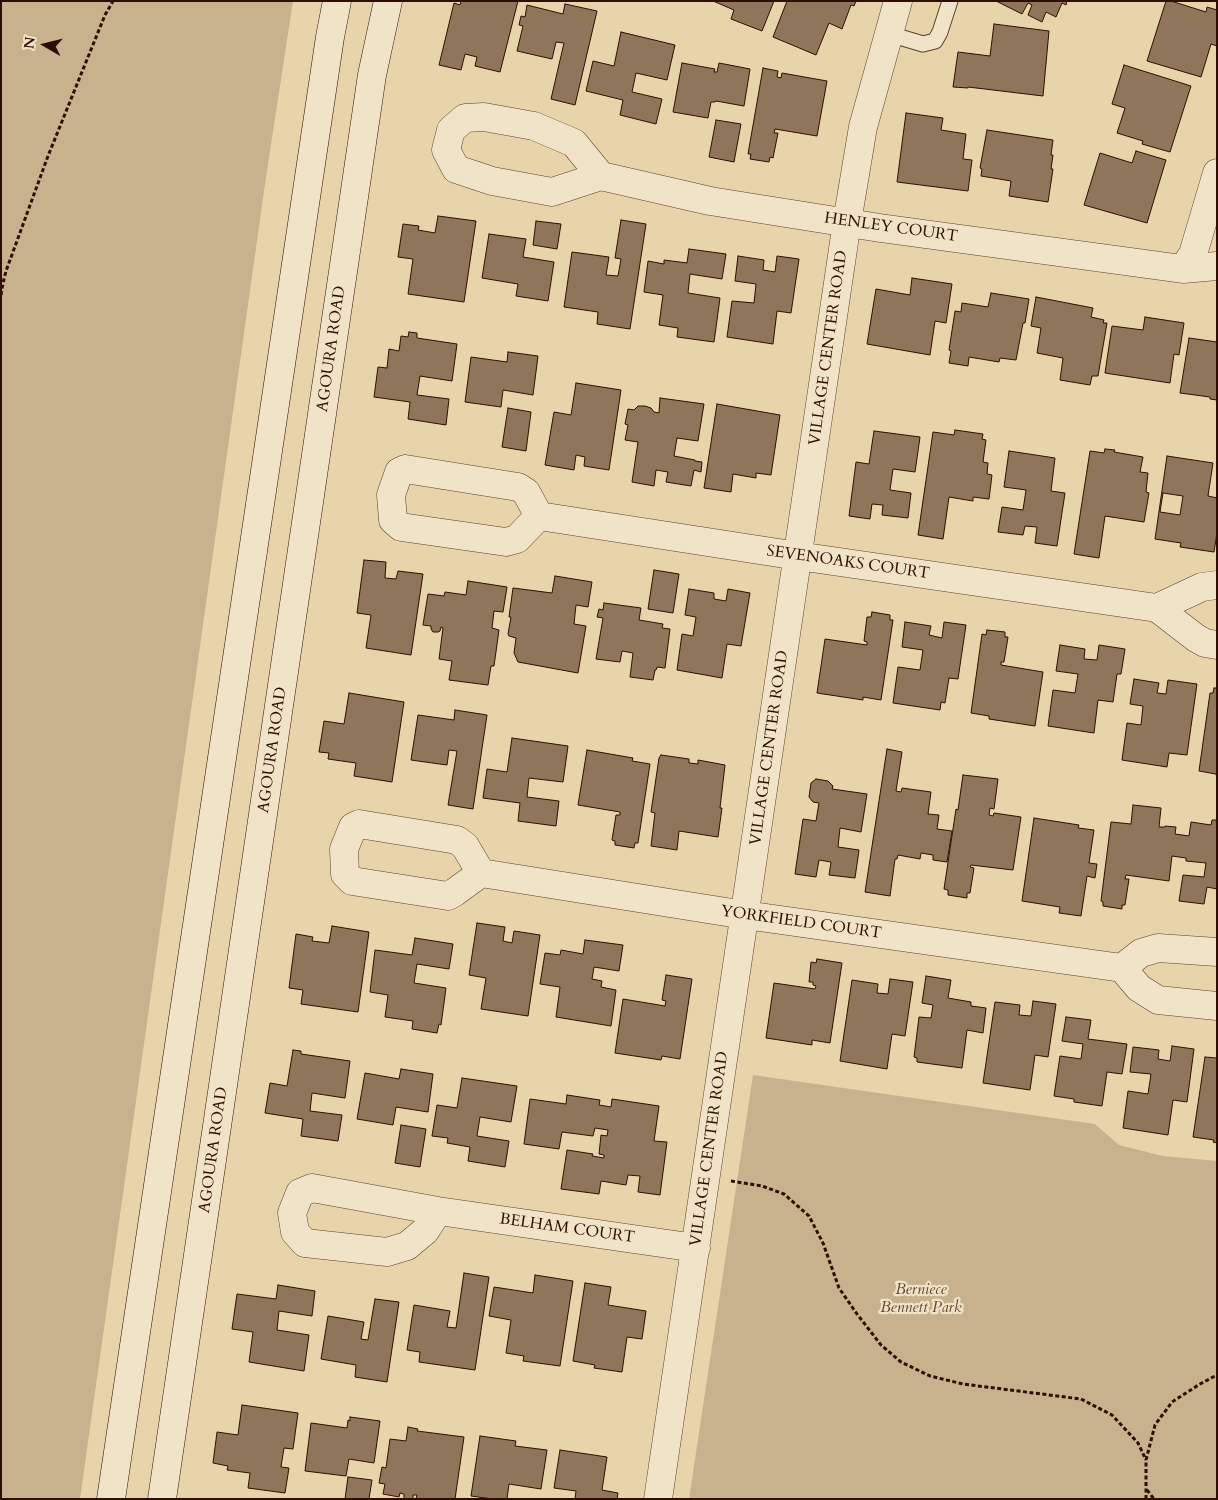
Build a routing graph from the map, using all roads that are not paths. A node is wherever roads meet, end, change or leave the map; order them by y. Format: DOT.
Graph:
graph roads {
  1 [pos="337,1"];
  2 [pos="388,1"];
  3 [pos="898,1"];
  4 [pos="950,1"];
  5 [pos="889,34"];
  6 [pos="1217,173"];
  7 [pos="601,176"];
  8 [pos="847,222"];
  9 [pos="1217,266"];
  10 [pos="1183,269"];
  11 [pos="539,516"];
  12 [pos="798,556"];
  13 [pos="1217,585"];
  14 [pos="1157,608"];
  15 [pos="1217,645"];
  16 [pos="481,873"];
  17 [pos="745,915"];
  18 [pos="1217,952"];
  19 [pos="1122,968"];
  20 [pos="1217,1006"];
  21 [pos="438,1211"];
  22 [pos="696,1248"];
  23 [pos="111,1499"];
  24 [pos="162,1499"];
  25 [pos="658,1499"];
  1 -- 23 [label="street"];
  2 -- 24 [label="street, AGOURA ROAD"];
  3 -- 5 [label="street, VILLAGE CENTER ROAD"];
  4 -- 5 [label="lane"];
  5 -- 8 [label="street, VILLAGE CENTER ROAD"];
  6 -- 10 [label="street"];
  7 -- 7 [label="street"];
  7 -- 8 [label="street, HENLEY COURT"];
  8 -- 10 [label="street, HENLEY COURT"];
  8 -- 12 [label="street, VILLAGE CENTER ROAD"];
  9 -- 10 [label="street, HENLEY COURT"];
  11 -- 11 [label="street"];
  11 -- 12 [label="street, SEVENOAKS COURT"];
  12 -- 14 [label="street, SEVENOAKS COURT"];
  12 -- 17 [label="street, VILLAGE CENTER ROAD"];
  13 -- 14 [label="street"];
  14 -- 15 [label="street, SEVENOAKS COURT"];
  16 -- 17 [label="street, YORKFIELD COURT"];
  17 -- 19 [label="street, YORKFIELD COURT"];
  17 -- 22 [label="street, VILLAGE CENTER ROAD"];
  18 -- 19 [label="street"];
  19 -- 20 [label="street"];
  21 -- 21 [label="street, BELHAM COURT"];
  21 -- 22 [label="street, BELHAM COURT"];
  22 -- 25 [label="street, VILLAGE CENTER ROAD"];
}
